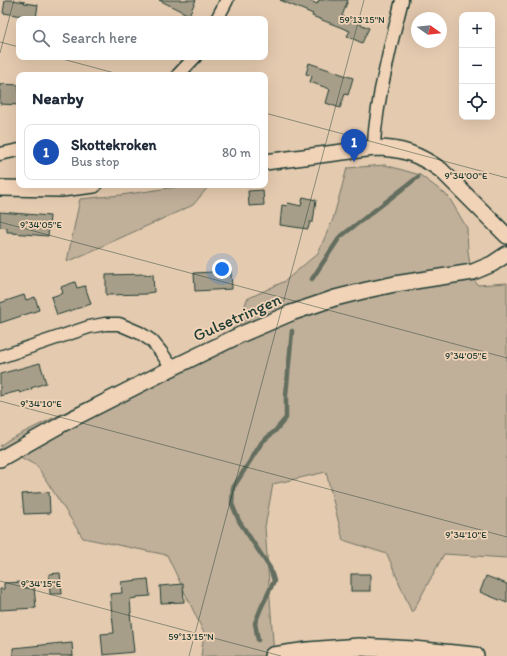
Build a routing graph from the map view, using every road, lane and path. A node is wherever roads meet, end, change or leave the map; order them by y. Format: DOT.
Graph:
graph roads {
  1 [pos="227,0"];
  2 [pos="402,0"];
  3 [pos="219,16"];
  4 [pos="192,60"];
  5 [pos="181,72"];
  6 [pos="374,148"];
  7 [pos="16,151"];
  8 [pos="0,154"];
  9 [pos="268,162"];
  10 [pos="0,188"];
  11 [pos="74,188"];
  12 [pos="507,236"];
  13 [pos="507,254"];
  14 [pos="0,357"];
  15 [pos="172,368"];
  16 [pos="0,459"];
  17 [pos="273,656"];
  18 [pos="474,656"];
  1 -- 3 [label="street"];
  2 -- 6 [label="street"];
  4 -- 5 [label="street"];
  6 -- 9 [label="street"];
  6 -- 12 [label="street"];
  7 -- 8 [label="street"];
  10 -- 11 [label="street"];
  13 -- 15 [label="street, Gulsetringen"];
  14 -- 15 [label="street"];
  15 -- 16 [label="street, Gulsetringen"];
  17 -- 18 [label="main road"];
}
